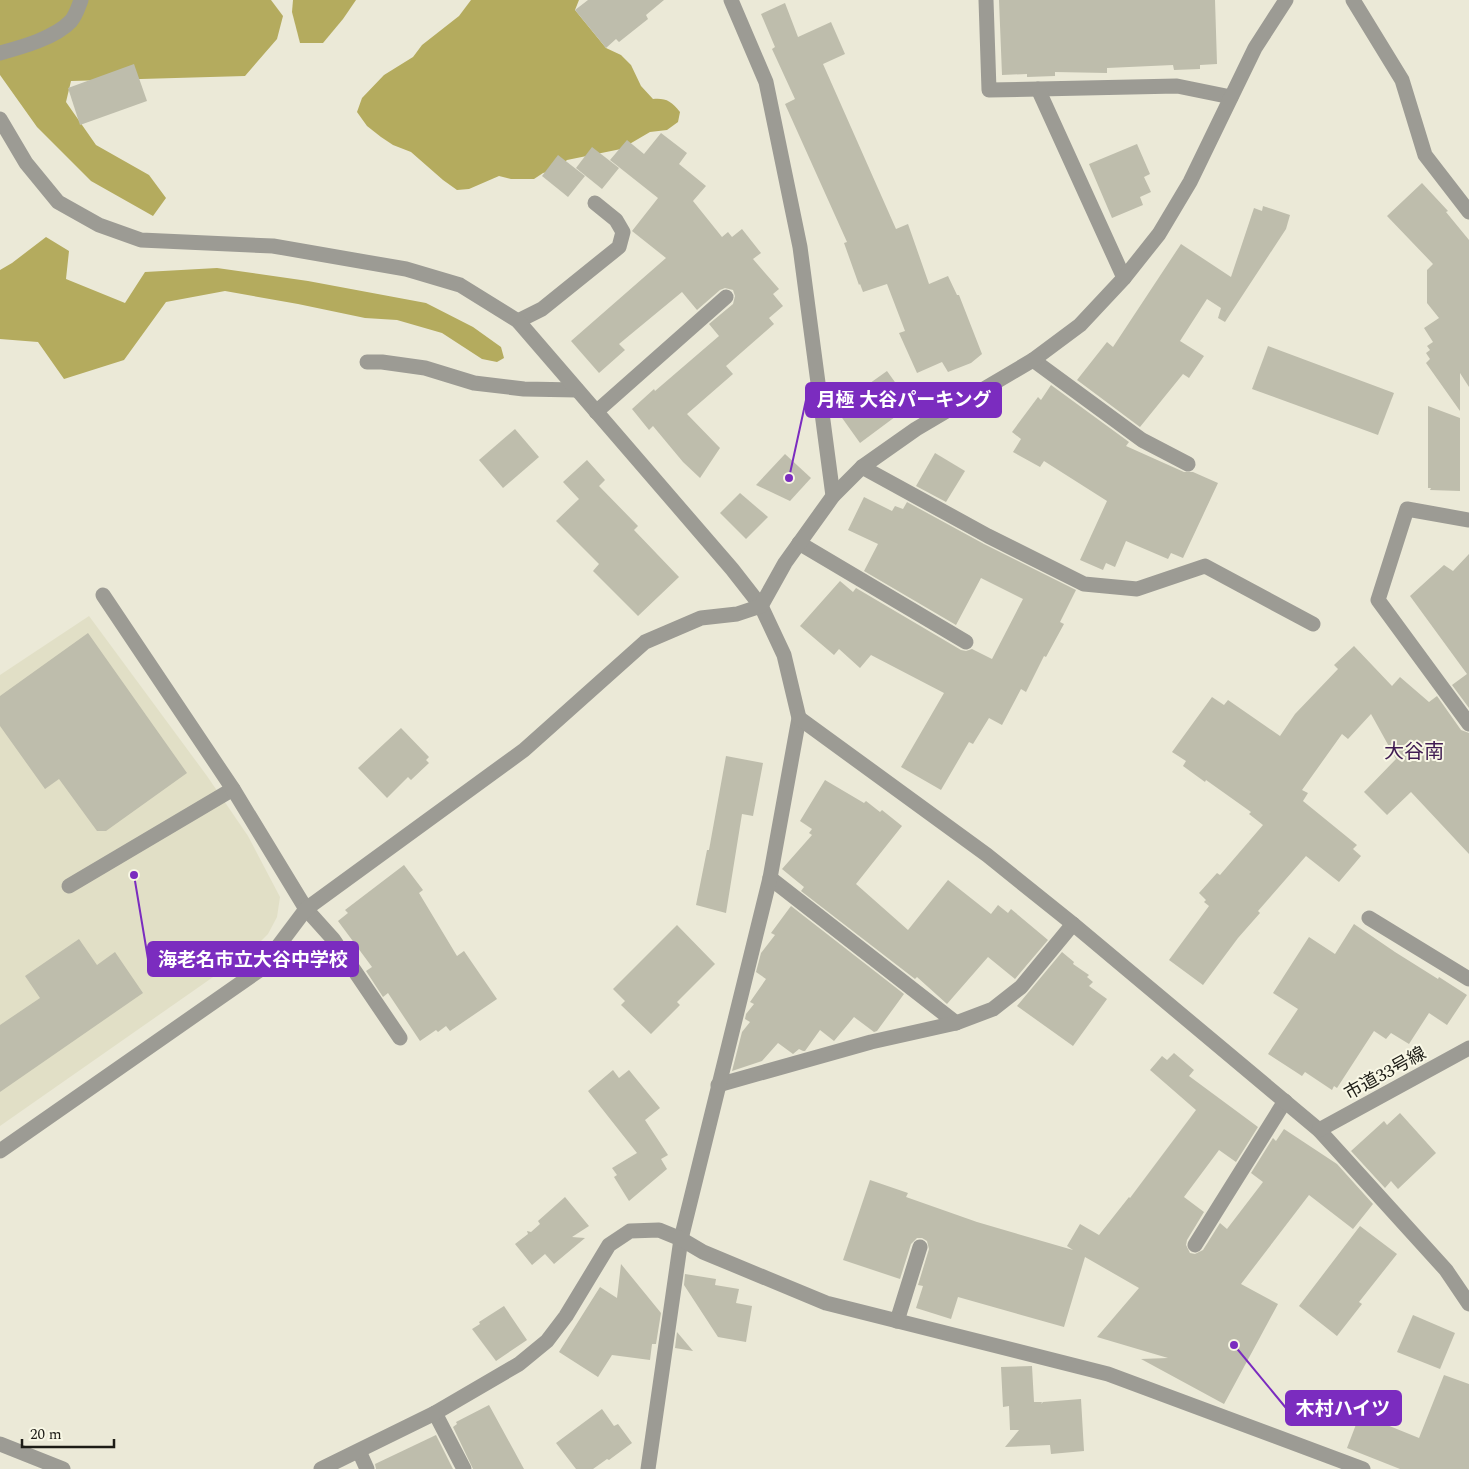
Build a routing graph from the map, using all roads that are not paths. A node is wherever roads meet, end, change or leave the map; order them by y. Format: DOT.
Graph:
graph roads {
  1 [pos="81,0"];
  2 [pos="731,0"];
  3 [pos="986,0"];
  4 [pos="1286,0"];
  5 [pos="1353,0"];
  6 [pos="0,53"];
  7 [pos="1038,89"];
  8 [pos="1231,96"];
  9 [pos="0,118"];
  10 [pos="595,203"];
  11 [pos="1469,212"];
  12 [pos="1124,278"];
  13 [pos="726,297"];
  14 [pos="518,322"];
  15 [pos="1033,360"];
  16 [pos="367,362"];
  17 [pos="577,390"];
  18 [pos="596,412"];
  19 [pos="1188,464"];
  20 [pos="862,468"];
  21 [pos="832,496"];
  22 [pos="1469,520"];
  23 [pos="799,543"];
  24 [pos="103,595"];
  25 [pos="761,606"];
  26 [pos="1312,624"];
  27 [pos="966,642"];
  28 [pos="799,718"];
  29 [pos="1469,724"];
  30 [pos="233,789"];
  31 [pos="770,878"];
  32 [pos="69,886"];
  33 [pos="306,909"];
  34 [pos="1369,918"];
  35 [pos="1073,924"];
  36 [pos="1469,979"];
  37 [pos="956,1022"];
  38 [pos="400,1038"];
  39 [pos="1469,1048"];
  40 [pos="718,1085"];
  41 [pos="1285,1101"];
  42 [pos="1319,1130"];
  43 [pos="0,1151"];
  44 [pos="681,1239"];
  45 [pos="1195,1245"];
  46 [pos="920,1247"];
  47 [pos="1469,1304"];
  48 [pos="897,1321"];
  49 [pos="434,1413"];
  50 [pos="0,1444"];
  51 [pos="359,1451"];
  52 [pos="63,1469"];
  53 [pos="321,1469"];
  54 [pos="366,1469"];
  55 [pos="464,1469"];
  56 [pos="648,1469"];
  57 [pos="1363,1469"];
  1 -- 6 [label="street"];
  2 -- 21 [label="street"];
  3 -- 7 [label="street"];
  4 -- 8 [label="street"];
  5 -- 11 [label="street"];
  7 -- 8 [label="street"];
  7 -- 12 [label="street"];
  8 -- 12 [label="street"];
  9 -- 14 [label="street"];
  10 -- 14 [label="street"];
  12 -- 15 [label="street"];
  13 -- 18 [label="street"];
  14 -- 17 [label="street"];
  15 -- 19 [label="street"];
  15 -- 20 [label="street"];
  16 -- 17 [label="street"];
  17 -- 18 [label="street"];
  18 -- 25 [label="street"];
  20 -- 21 [label="street"];
  20 -- 26 [label="street"];
  21 -- 23 [label="street"];
  22 -- 29 [label="street"];
  23 -- 25 [label="street"];
  23 -- 27 [label="street"];
  24 -- 30 [label="street"];
  25 -- 28 [label="street"];
  25 -- 33 [label="street"];
  28 -- 31 [label="street"];
  28 -- 35 [label="street"];
  30 -- 32 [label="street"];
  30 -- 33 [label="street"];
  31 -- 37 [label="street"];
  31 -- 40 [label="street"];
  33 -- 38 [label="street"];
  33 -- 43 [label="street"];
  34 -- 36 [label="street"];
  35 -- 37 [label="street"];
  35 -- 41 [label="street"];
  37 -- 40 [label="street"];
  39 -- 42 [label="street, 市道33号線"];
  40 -- 44 [label="street"];
  41 -- 42 [label="street"];
  41 -- 45 [label="street"];
  42 -- 47 [label="street"];
  44 -- 48 [label="street"];
  44 -- 49 [label="street"];
  44 -- 56 [label="street"];
  46 -- 48 [label="street"];
  48 -- 57 [label="street"];
  49 -- 51 [label="street"];
  49 -- 55 [label="street"];
  50 -- 52 [label="street"];
  51 -- 53 [label="street"];
  51 -- 54 [label="street"];
}
